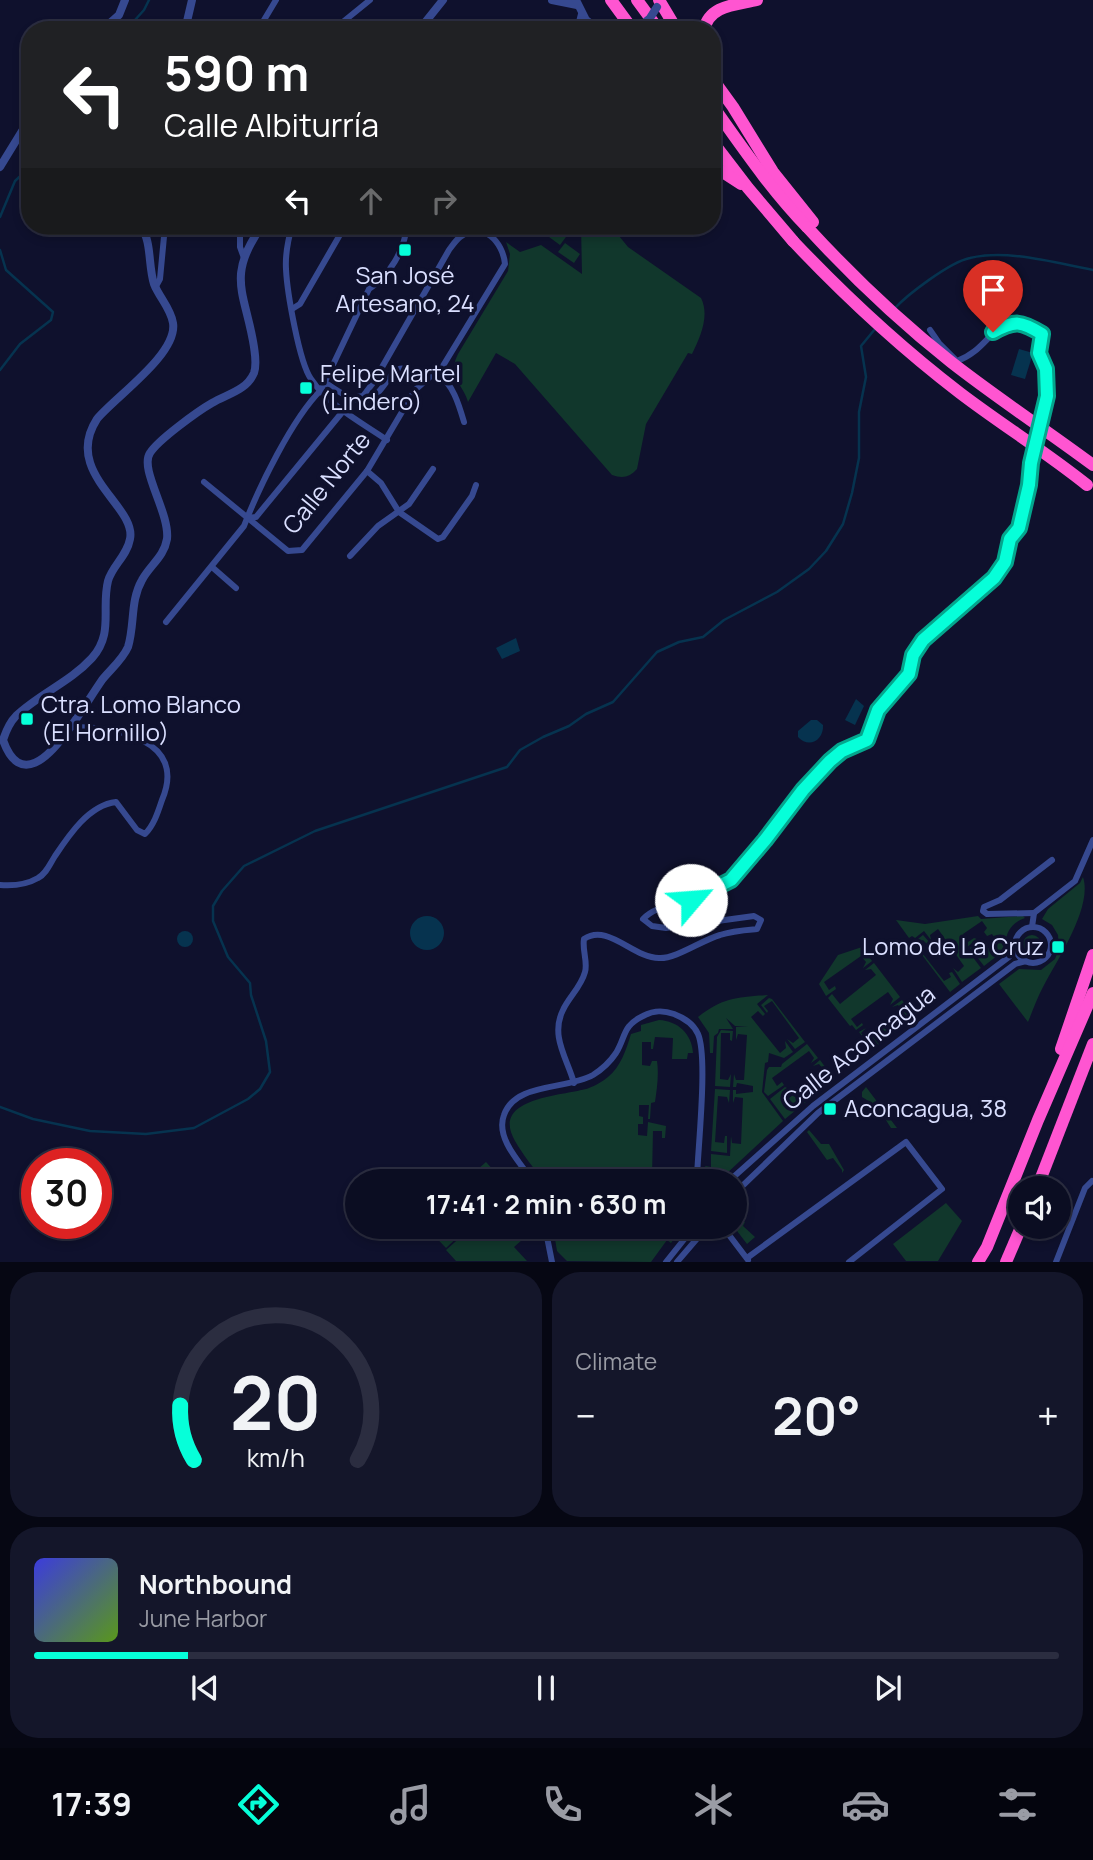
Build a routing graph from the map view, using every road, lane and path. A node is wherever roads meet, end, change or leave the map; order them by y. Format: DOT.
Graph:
graph roads {
  1 [pos="125,0"];
  2 [pos="192,0"];
  3 [pos="276,0"];
  4 [pos="370,0"];
  5 [pos="443,0"];
  6 [pos="552,0"];
  7 [pos="611,0"];
  8 [pos="637,0"];
  9 [pos="757,0"];
  10 [pos="576,2"];
  11 [pos="658,2"];
  12 [pos="581,14"];
  13 [pos="112,21"];
  14 [pos="187,21"];
  15 [pos="263,21"];
  16 [pos="345,21"];
  17 [pos="426,21"];
  18 [pos="579,21"];
  19 [pos="588,21"];
  20 [pos="627,21"];
  21 [pos="646,21"];
  22 [pos="652,21"];
  23 [pos="671,21"];
  24 [pos="706,21"];
  25 [pos="721,90"];
  26 [pos="721,118"];
  27 [pos="21,133"];
  28 [pos="721,153"];
  29 [pos="0,167"];
  30 [pos="721,172"];
  31 [pos="748,188"];
  32 [pos="810,225"];
  33 [pos="145,235"];
  34 [pos="164,235"];
  35 [pos="240,235"];
  36 [pos="257,235"];
  37 [pos="289,235"];
  38 [pos="340,235"];
  39 [pos="406,235"];
  40 [pos="464,235"];
  41 [pos="490,235"];
  42 [pos="244,259"];
  43 [pos="155,288"];
  44 [pos="292,309"];
  45 [pos="930,330"];
  46 [pos="438,374"];
  47 [pos="324,383"];
  48 [pos="421,384"];
  49 [pos="321,390"];
  50 [pos="351,398"];
  51 [pos="344,410"];
  52 [pos="464,422"];
  53 [pos="387,440"];
  54 [pos="1093,454"];
  55 [pos="1093,465"];
  56 [pos="433,470"];
  57 [pos="367,471"];
  58 [pos="204,482"];
  59 [pos="476,485"];
  60 [pos="1091,489"];
  61 [pos="399,512"];
  62 [pos="247,518"];
  63 [pos="350,556"];
  64 [pos="212,567"];
  65 [pos="236,588"];
  66 [pos="166,622"];
  67 [pos="71,727"];
  68 [pos="1093,840"];
  69 [pos="1052,860"];
  70 [pos="0,885"];
  71 [pos="1034,913"];
  72 [pos="1032,926"];
  73 [pos="1015,948"];
  74 [pos="1093,955"];
  75 [pos="1026,961"];
  76 [pos="1093,993"];
  77 [pos="1093,1044"];
  78 [pos="574,1083"];
  79 [pos="1038,1119"];
  80 [pos="525,1169"];
  81 [pos="697,1169"];
  82 [pos="742,1169"];
  83 [pos="1042,1176"];
  84 [pos="747,1181"];
  85 [pos="1092,1181"];
  86 [pos="547,1239"];
  87 [pos="684,1239"];
  88 [pos="697,1239"];
  89 [pos="732,1239"];
  90 [pos="1016,1239"];
  91 [pos="748,1260"];
  92 [pos="551,1261"];
  93 [pos="666,1262"];
  94 [pos="677,1262"];
  95 [pos="849,1262"];
  96 [pos="978,1262"];
  97 [pos="1006,1262"];
  98 [pos="1056,1262"];
  1 -- 13 [label="street"];
  2 -- 14 [label="street"];
  3 -- 15 [label="street"];
  4 -- 16 [label="street"];
  5 -- 17 [label="street"];
  6 -- 10 [label="street"];
  7 -- 20 [label="highway"];
  8 -- 22 [label="highway"];
  9 -- 24 [label="highway"];
  10 -- 12 [label="street"];
  11 -- 21 [label="street, bridge"];
  11 -- 23 [label="highway"];
  12 -- 18 [label="street"];
  12 -- 19 [label="street"];
  25 -- 32 [label="highway"];
  26 -- 32 [label="highway"];
  27 -- 29 [label="street"];
  28 -- 31 [label="highway"];
  30 -- 31 [label="highway"];
  31 -- 60 [label="highway, bridge"];
  32 -- 54 [label="highway"];
  32 -- 55 [label="highway, bridge"];
  33 -- 43 [label="street"];
  34 -- 43 [label="street"];
  35 -- 42 [label="street"];
  36 -- 42 [label="street"];
  37 -- 44 [label="street"];
  38 -- 44 [label="street"];
  39 -- 47 [label="street"];
  40 -- 50 [label="street"];
  41 -- 46 [label="street"];
  42 -- 67 [label="street"];
  43 -- 67 [label="street"];
  44 -- 49 [label="street"];
  45 -- 78 [label="street"];
  46 -- 48 [label="street, Calle Norte"];
  46 -- 52 [label="street"];
  47 -- 49 [label="street"];
  47 -- 50 [label="street"];
  48 -- 50 [label="street"];
  48 -- 53 [label="street, Calle Norte"];
  49 -- 51 [label="street"];
  49 -- 62 [label="street"];
  50 -- 51 [label="street"];
  51 -- 53 [label="street"];
  51 -- 62 [label="street"];
  53 -- 57 [label="street, Calle Norte"];
  56 -- 61 [label="street"];
  57 -- 61 [label="street"];
  57 -- 62 [label="street, Calle Norte"];
  58 -- 62 [label="street"];
  59 -- 61 [label="street"];
  61 -- 63 [label="street"];
  62 -- 64 [label="street"];
  64 -- 65 [label="street"];
  64 -- 66 [label="street"];
  67 -- 70 [label="street"];
  68 -- 71 [label="street"];
  69 -- 71 [label="street"];
  71 -- 72 [label="street"];
  72 -- 73 [label="street"];
  72 -- 75 [label="street"];
  73 -- 75 [label="street"];
  73 -- 82 [label="street, Calle Aconcagua"];
  74 -- 79 [label="highway"];
  75 -- 84 [label="street, Calle Aconcagua"];
  76 -- 79 [label="highway"];
  77 -- 83 [label="highway"];
  78 -- 80 [label="street"];
  78 -- 81 [label="street"];
  79 -- 96 [label="highway"];
  85 -- 98 [label="street"];
  86 -- 92 [label="street"];
  87 -- 93 [label="street"];
  88 -- 94 [label="street"];
  89 -- 91 [label="street"];
  90 -- 97 [label="highway"];
  91 -- 95 [label="street"];
}
